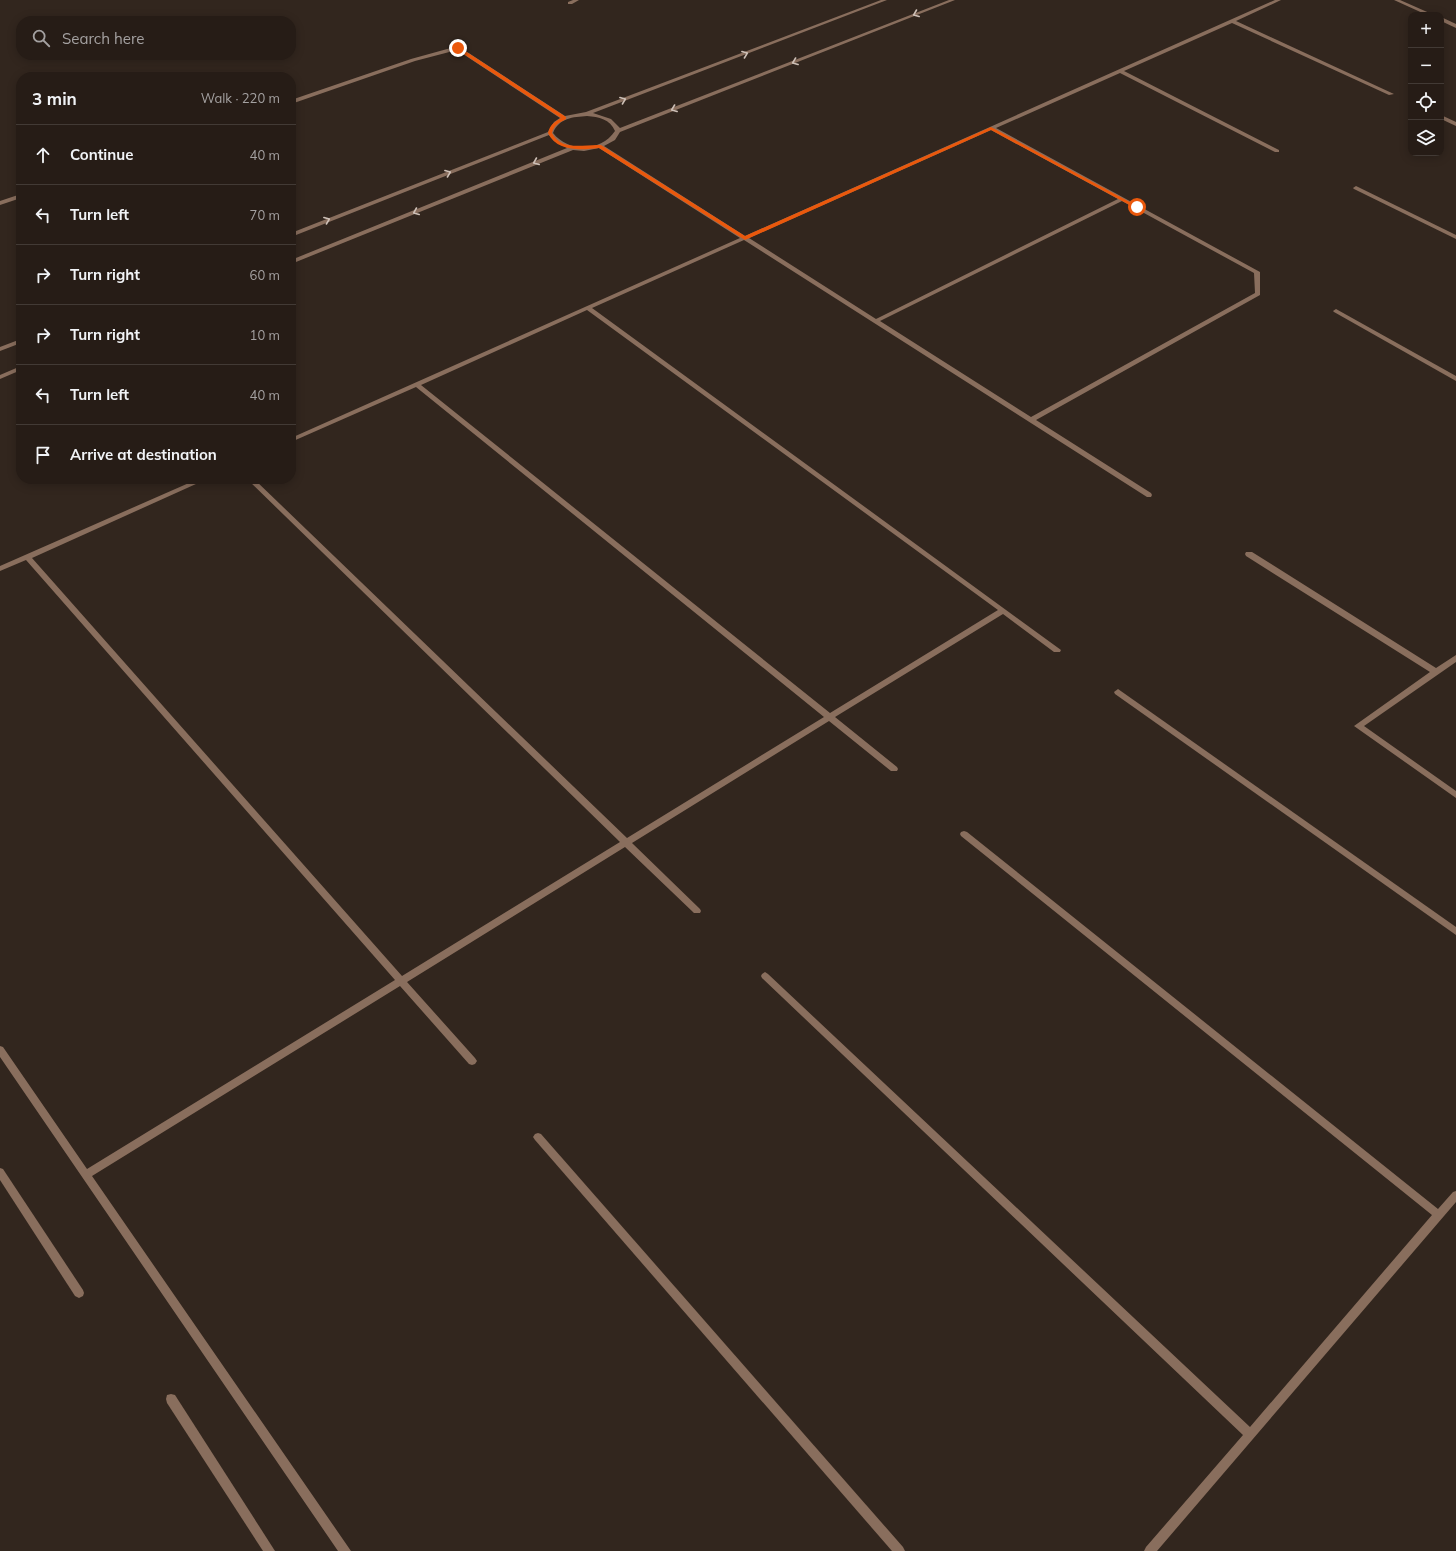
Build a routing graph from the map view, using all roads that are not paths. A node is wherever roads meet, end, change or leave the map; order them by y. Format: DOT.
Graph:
graph roads {
  1 [pos="577,0"];
  2 [pos="885,0"];
  3 [pos="952,0"];
  4 [pos="1279,0"];
  5 [pos="1396,0"];
  6 [pos="570,3"];
  7 [pos="1424,12"];
  8 [pos="1444,20"];
  9 [pos="1232,21"];
  10 [pos="1456,26"];
  11 [pos="1120,71"];
  12 [pos="1391,94"];
  13 [pos="296,100"];
  14 [pos="587,114"];
  15 [pos="564,118"];
  16 [pos="1444,118"];
  17 [pos="1456,124"];
  18 [pos="991,128"];
  19 [pos="618,131"];
  20 [pos="550,133"];
  21 [pos="600,146"];
  22 [pos="572,148"];
  23 [pos="1277,152"];
  24 [pos="1356,188"];
  25 [pos="16,198"];
  26 [pos="1123,199"];
  27 [pos="0,203"];
  28 [pos="296,233"];
  29 [pos="1456,237"];
  30 [pos="745,238"];
  31 [pos="296,260"];
  32 [pos="588,308"];
  33 [pos="1336,311"];
  34 [pos="876,321"];
  35 [pos="16,343"];
  36 [pos="0,349"];
  37 [pos="16,370"];
  38 [pos="0,377"];
  39 [pos="1456,378"];
  40 [pos="416,384"];
  41 [pos="1032,420"];
  42 [pos="296,438"];
  43 [pos="193,484"];
  44 [pos="255,484"];
  45 [pos="1149,495"];
  46 [pos="1249,554"];
  47 [pos="27,557"];
  48 [pos="0,569"];
  49 [pos="1002,610"];
  50 [pos="1057,650"];
  51 [pos="1456,658"];
  52 [pos="1436,672"];
  53 [pos="1118,692"];
  54 [pos="830,717"];
  55 [pos="894,769"];
  56 [pos="1456,795"];
  57 [pos="964,834"];
  58 [pos="626,842"];
  59 [pos="697,911"];
  60 [pos="1456,932"];
  61 [pos="765,976"];
  62 [pos="402,980"];
  63 [pos="0,1050"];
  64 [pos="472,1061"];
  65 [pos="538,1137"];
  66 [pos="0,1172"];
  67 [pos="86,1175"];
  68 [pos="1456,1195"];
  69 [pos="1439,1215"];
  70 [pos="78,1293"];
  71 [pos="171,1399"];
  72 [pos="1250,1434"];
  73 [pos="268,1551"];
  74 [pos="345,1551"];
  75 [pos="899,1551"];
  76 [pos="1150,1551"];
  1 -- 6 [label="street"];
  14 -- 2 [label="street, one-way"];
  3 -- 19 [label="street, one-way"];
  4 -- 9 [label="street"];
  5 -- 7 [label="street"];
  8 -- 10 [label="street"];
  9 -- 11 [label="street"];
  9 -- 12 [label="street"];
  11 -- 18 [label="street"];
  11 -- 23 [label="street"];
  13 -- 15 [label="street"];
  14 -- 15 [label="street"];
  14 -- 19 [label="street"];
  15 -- 20 [label="street"];
  16 -- 17 [label="street"];
  18 -- 26 [label="street"];
  18 -- 30 [label="street"];
  19 -- 21 [label="street"];
  20 -- 22 [label="street"];
  28 -- 20 [label="street, one-way"];
  21 -- 22 [label="street"];
  21 -- 30 [label="street"];
  22 -- 31 [label="street, one-way"];
  24 -- 29 [label="street"];
  25 -- 27 [label="street"];
  26 -- 34 [label="street"];
  26 -- 41 [label="street"];
  30 -- 32 [label="street"];
  30 -- 34 [label="street"];
  32 -- 40 [label="street"];
  32 -- 49 [label="street"];
  33 -- 39 [label="street"];
  34 -- 41 [label="street"];
  35 -- 36 [label="street"];
  37 -- 38 [label="street"];
  40 -- 42 [label="street"];
  40 -- 54 [label="street"];
  41 -- 45 [label="street"];
  43 -- 47 [label="street"];
  44 -- 58 [label="street"];
  46 -- 52 [label="street"];
  47 -- 48 [label="street"];
  47 -- 62 [label="street"];
  49 -- 50 [label="street"];
  49 -- 54 [label="street"];
  51 -- 52 [label="street"];
  52 -- 56 [label="street"];
  53 -- 60 [label="street"];
  54 -- 55 [label="street"];
  54 -- 58 [label="street"];
  57 -- 69 [label="street"];
  58 -- 59 [label="street"];
  58 -- 62 [label="street"];
  61 -- 72 [label="street"];
  62 -- 64 [label="street"];
  62 -- 67 [label="street"];
  63 -- 67 [label="street"];
  65 -- 75 [label="street"];
  66 -- 70 [label="street"];
  67 -- 74 [label="street"];
  68 -- 69 [label="street"];
  69 -- 72 [label="street"];
  71 -- 73 [label="street"];
  72 -- 76 [label="street"];
}
